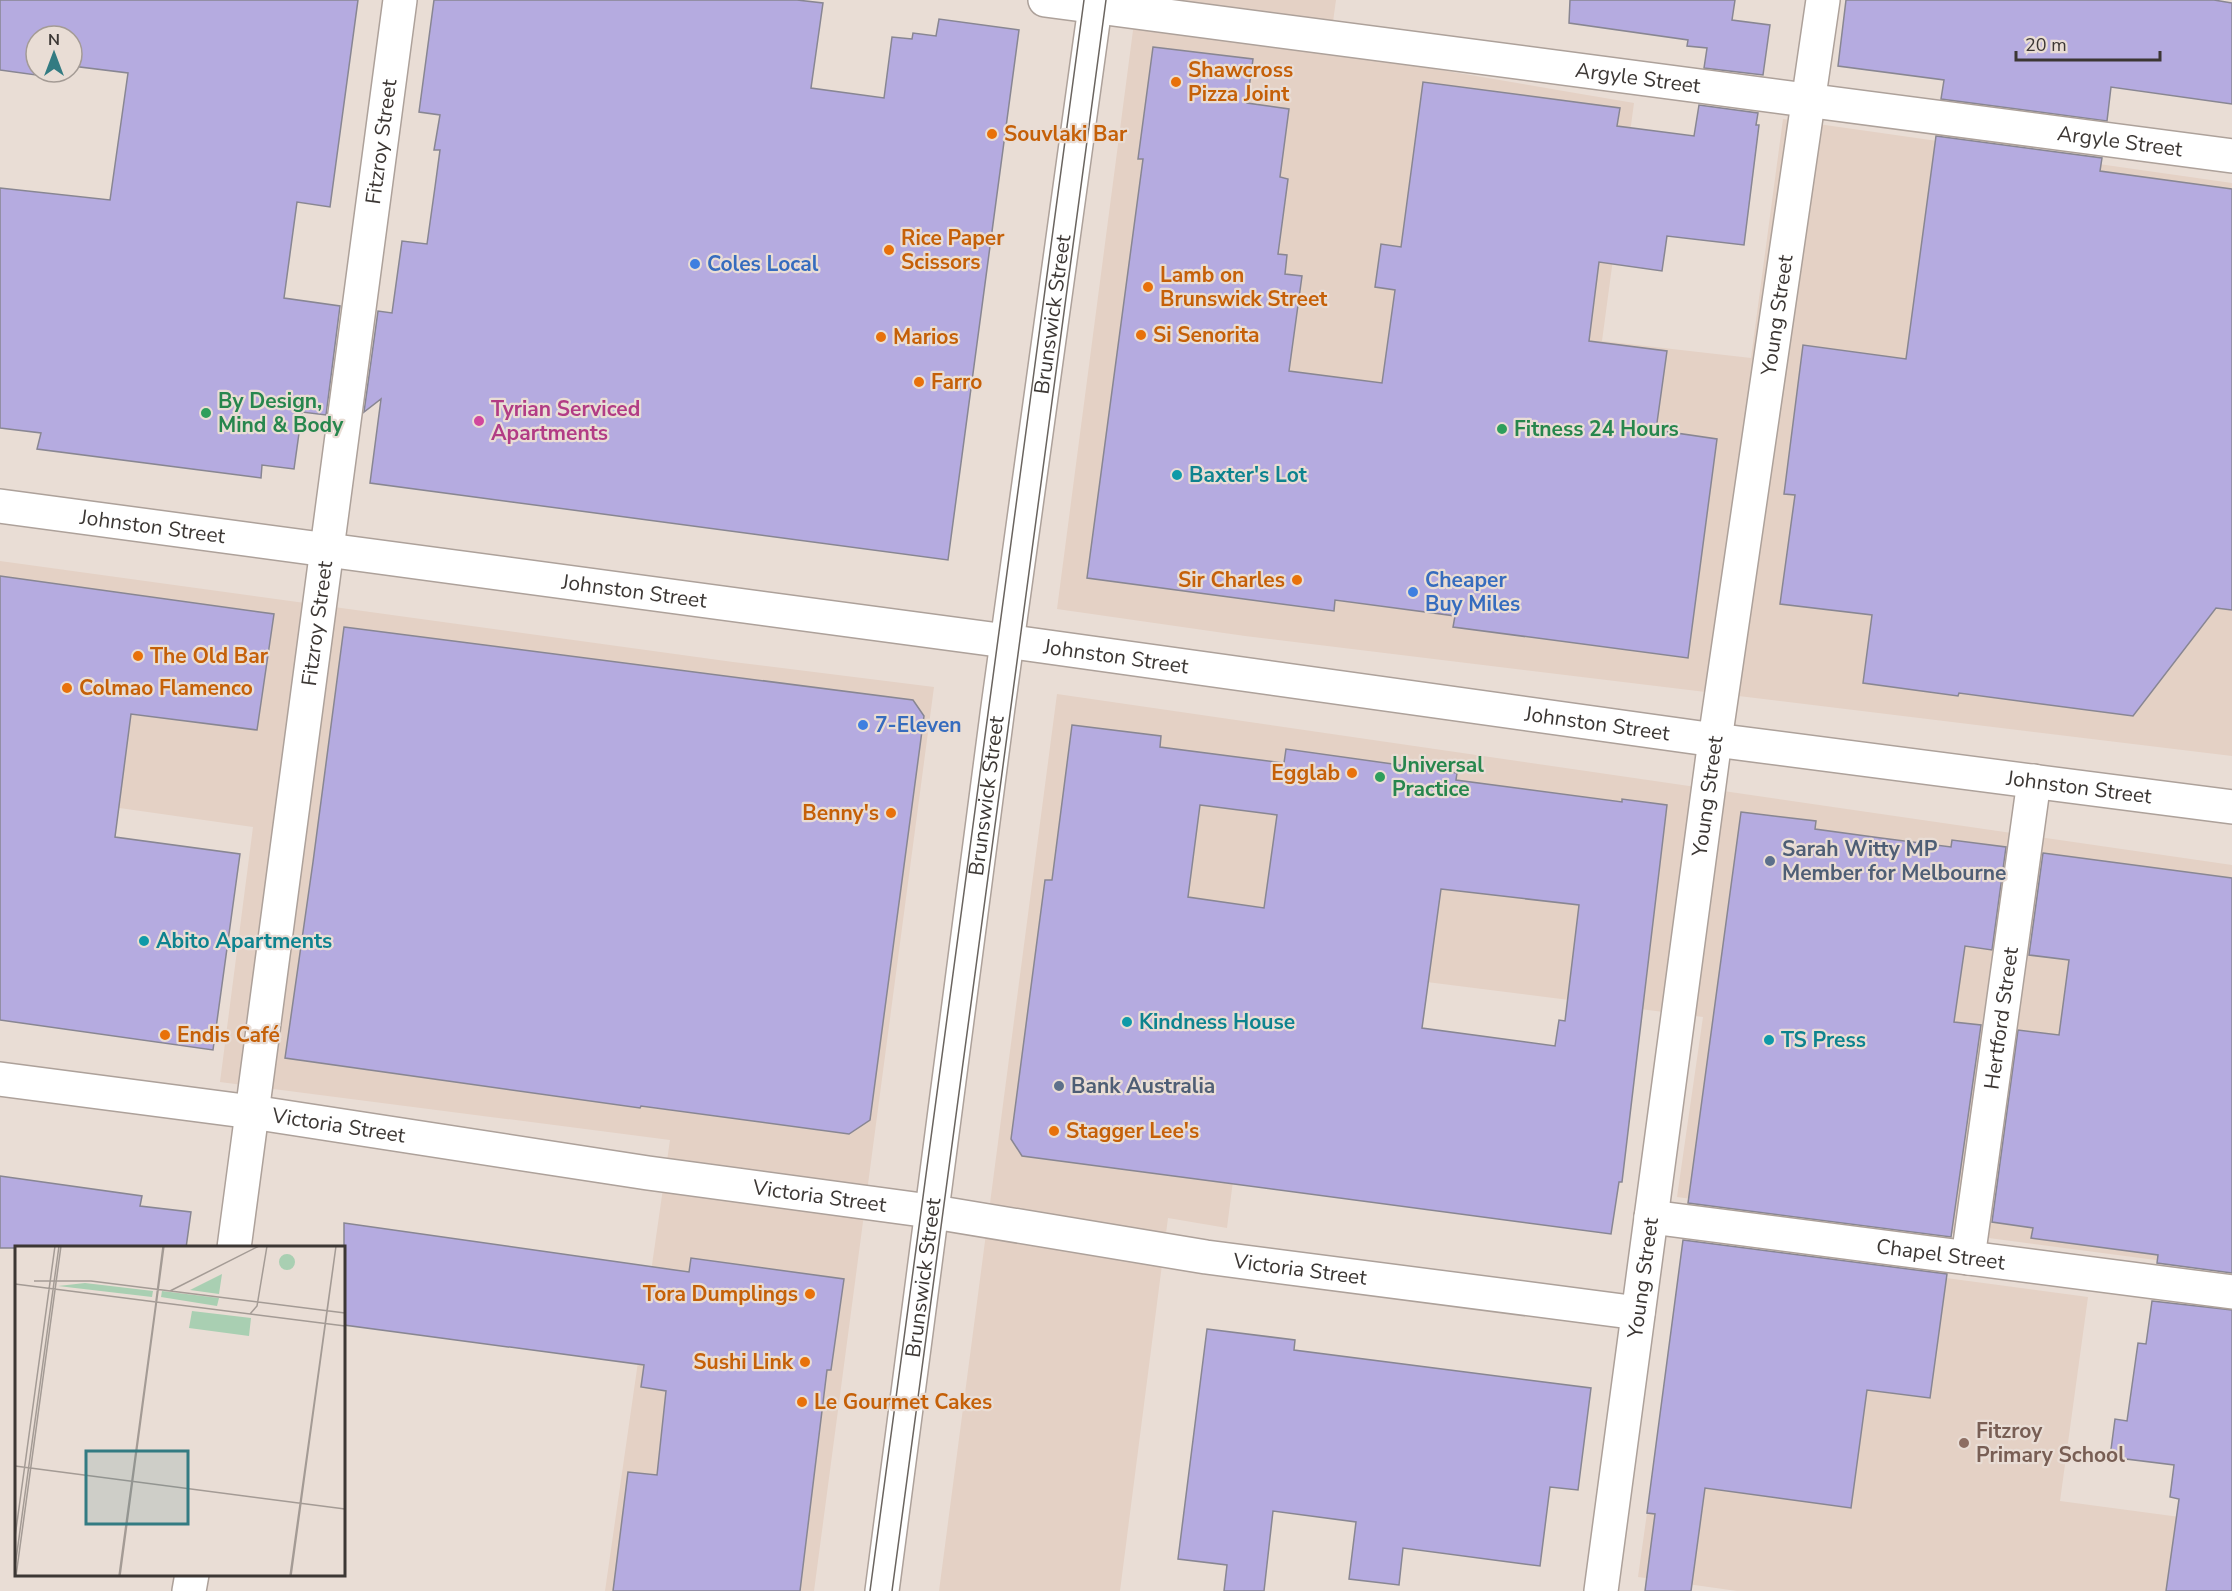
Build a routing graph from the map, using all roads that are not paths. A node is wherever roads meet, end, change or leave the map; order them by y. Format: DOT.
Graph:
graph roads {
  1 [pos="400,0"];
  2 [pos="1045,0"];
  3 [pos="1823,0"];
  4 [pos="1095,3"];
  5 [pos="1808,101"];
  6 [pos="2232,156"];
  7 [pos="0,506"];
  8 [pos="326,548"];
  9 [pos="1007,641"];
  10 [pos="1715,740"];
  11 [pos="2034,781"];
  12 [pos="2232,807"];
  13 [pos="0,1078"];
  14 [pos="252,1112"];
  15 [pos="932,1211"];
  16 [pos="1651,1217"];
  17 [pos="234,1246"];
  18 [pos="1968,1258"];
  19 [pos="2232,1292"];
  20 [pos="1638,1313"];
  21 [pos="192,1576"];
  22 [pos="189,1591"];
  23 [pos="882,1591"];
  24 [pos="1601,1591"];
  1 -- 8 [label="street, Fitzroy Street"];
  2 -- 4 [label="street, Argyle Street"];
  3 -- 5 [label="street, Young Street"];
  4 -- 5 [label="street, Argyle Street"];
  4 -- 9 [label="street, Brunswick Street"];
  5 -- 6 [label="street, Argyle Street"];
  5 -- 10 [label="street, Young Street"];
  7 -- 8 [label="street, Johnston Street"];
  8 -- 9 [label="street, Johnston Street"];
  8 -- 14 [label="street, Fitzroy Street"];
  9 -- 10 [label="street, Johnston Street"];
  9 -- 15 [label="street, Brunswick Street"];
  10 -- 11 [label="street, Johnston Street"];
  10 -- 16 [label="street, Young Street"];
  11 -- 12 [label="street, Johnston Street"];
  11 -- 18 [label="street, Hertford Street"];
  13 -- 14 [label="street, Victoria Street"];
  14 -- 15 [label="street, Victoria Street"];
  14 -- 17 [label="street, Fitzroy Street"];
  15 -- 20 [label="street, Victoria Street"];
  15 -- 23 [label="street, Brunswick Street"];
  16 -- 18 [label="street, Chapel Street"];
  16 -- 20 [label="street, Young Street"];
  18 -- 19 [label="street, Chapel Street"];
  20 -- 24 [label="street, Young Street"];
  21 -- 22 [label="street"];
}
